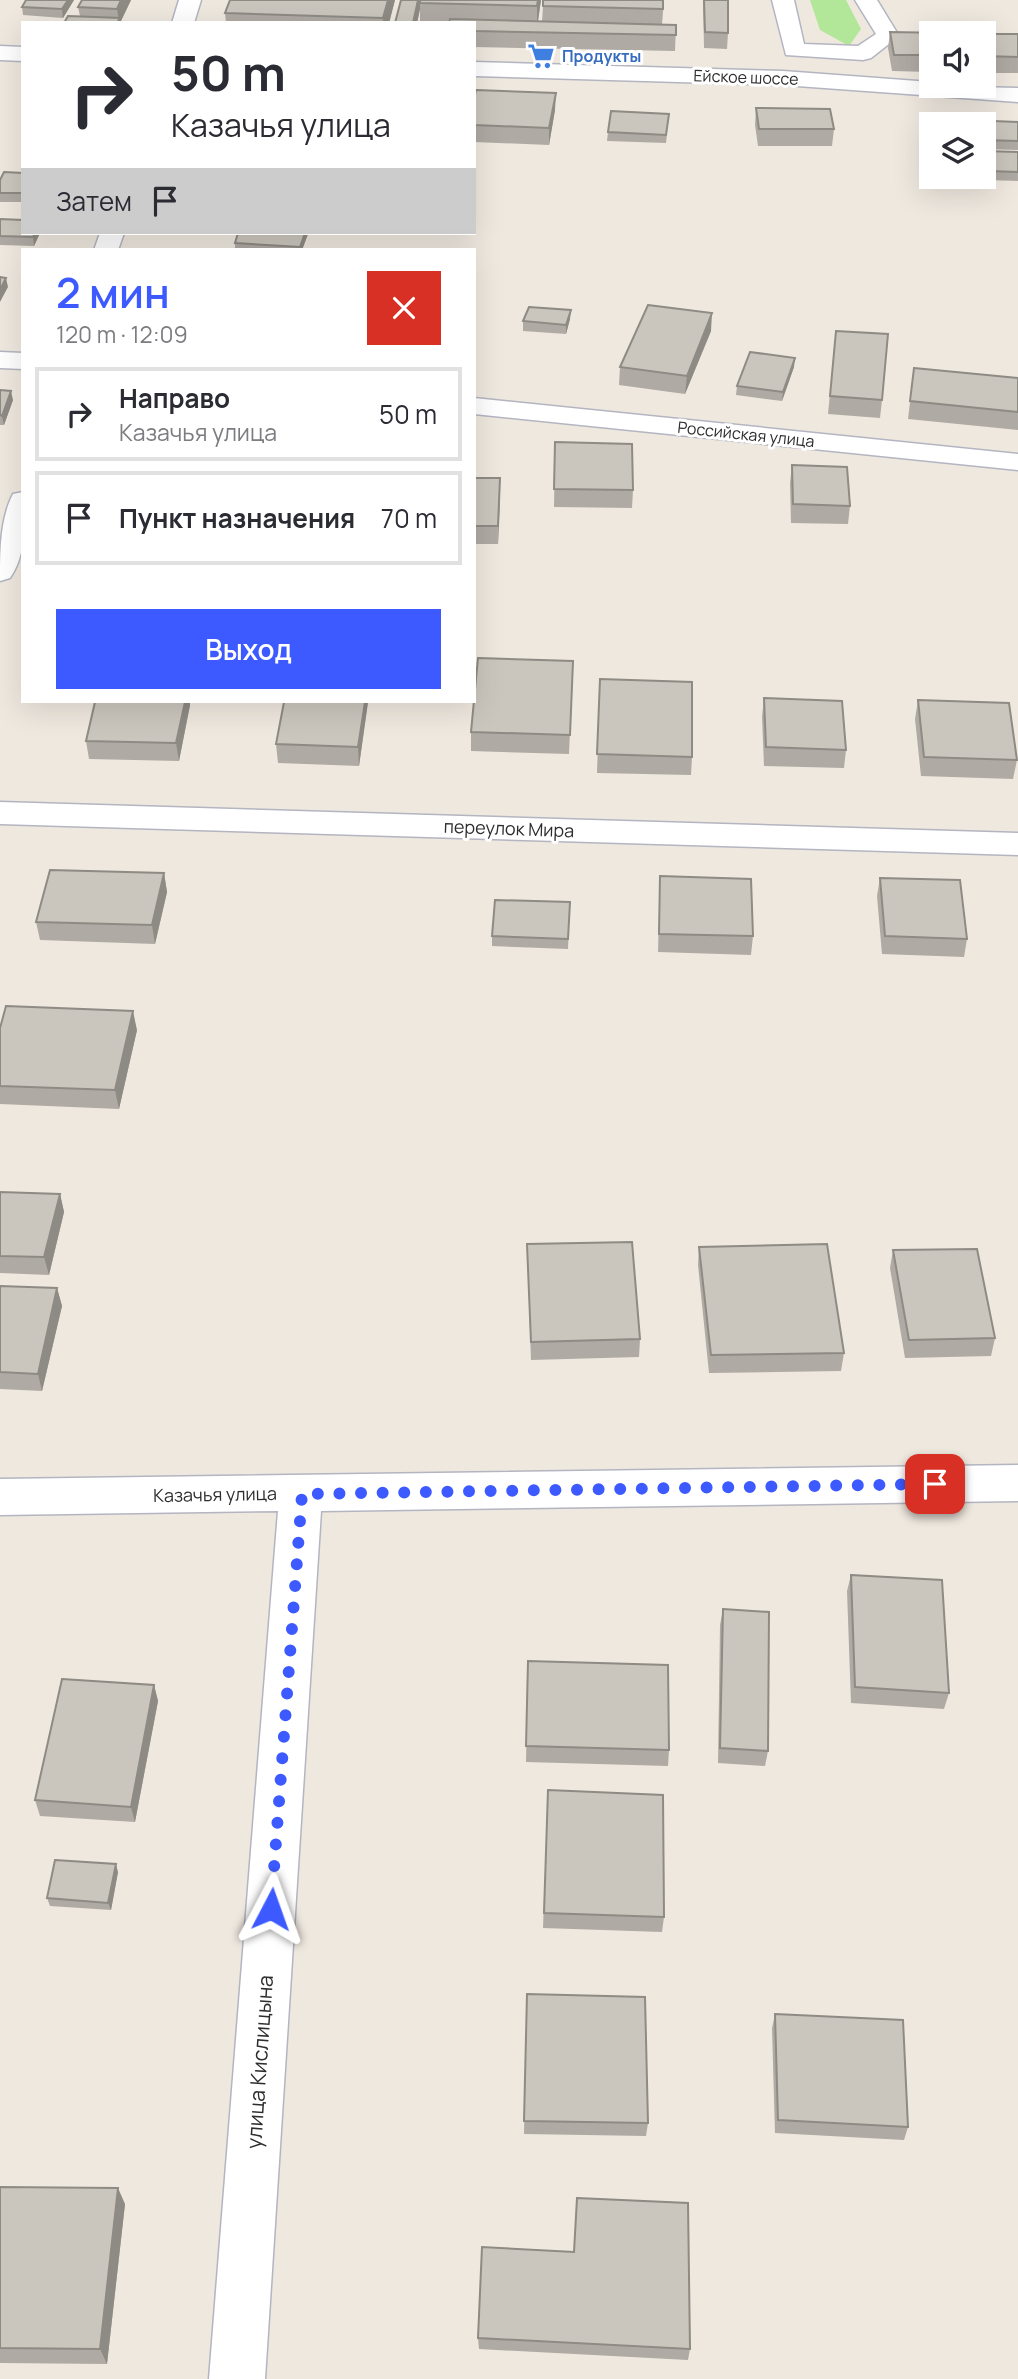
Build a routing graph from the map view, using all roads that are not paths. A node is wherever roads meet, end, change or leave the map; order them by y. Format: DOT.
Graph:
graph roads {
  1 [pos="190,0"];
  2 [pos="783,0"];
  3 [pos="866,0"];
  4 [pos="184,21"];
  5 [pos="0,53"];
  6 [pos="21,54"];
  7 [pos="476,69"];
  8 [pos="1018,94"];
  9 [pos="0,360"];
  10 [pos="21,361"];
  11 [pos="476,406"];
  12 [pos="1018,462"];
  13 [pos="21,506"];
  14 [pos="0,572"];
  15 [pos="0,813"];
  16 [pos="1018,844"];
  17 [pos="1018,1483"];
  18 [pos="302,1494"];
  19 [pos="0,1497"];
  20 [pos="237,2379"];
  1 -- 4 [label="street"];
  2 -- 3 [label="street"];
  5 -- 6 [label="street"];
  7 -- 8 [label="street, Ейское шоссе"];
  9 -- 10 [label="street"];
  11 -- 12 [label="street, Российская улица"];
  13 -- 14 [label="street"];
  15 -- 16 [label="street, переулок Мира"];
  17 -- 18 [label="street, Казачья улица"];
  18 -- 19 [label="street, Казачья улица"];
  18 -- 20 [label="street, улица Кислицына"];
}
